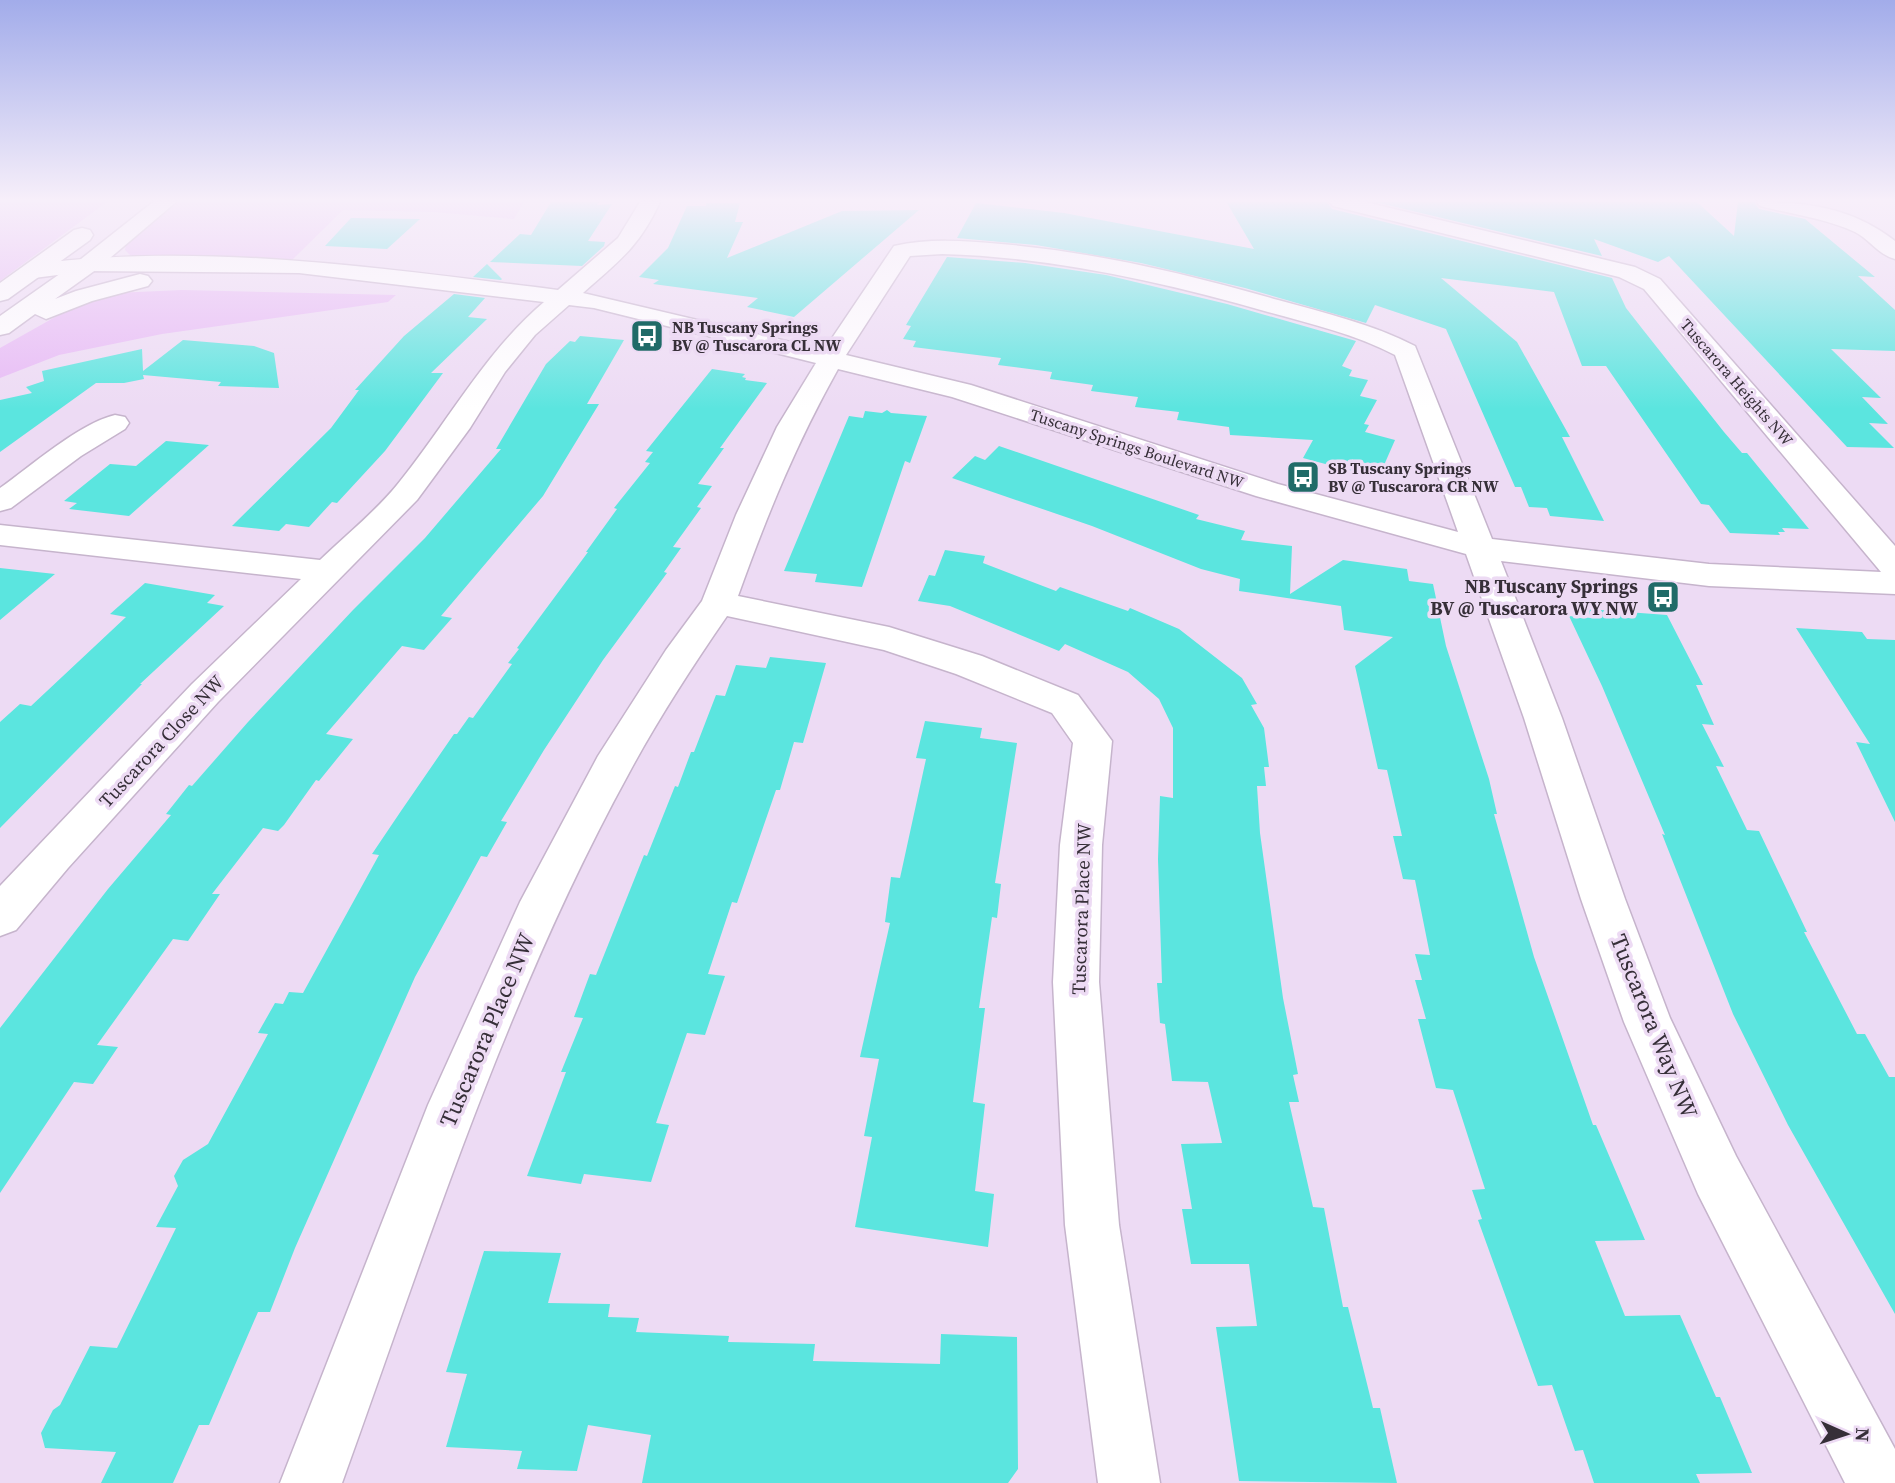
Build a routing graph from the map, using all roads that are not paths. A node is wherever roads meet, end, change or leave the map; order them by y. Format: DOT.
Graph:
graph roads {
  1 [pos="34,271"];
  2 [pos="79,271"];
  3 [pos="343,271"];
  4 [pos="595,271"];
  5 [pos="889,271"];
  6 [pos="1133,271"];
  7 [pos="1624,271"];
  8 [pos="384,276"];
  9 [pos="67,280"];
  10 [pos="140,281"];
  11 [pos="0,294"];
  12 [pos="566,297"];
  13 [pos="0,328"];
  14 [pos="0,335"];
  15 [pos="831,359"];
  16 [pos="115,423"];
  17 [pos="0,502"];
  18 [pos="0,535"];
  19 [pos="1481,548"];
  20 [pos="1895,567"];
  21 [pos="327,571"];
  22 [pos="1895,583"];
  23 [pos="718,603"];
  24 [pos="0,917"];
  25 [pos="311,1483"];
  26 [pos="1129,1483"];
  27 [pos="1879,1483"];
  1 -- 9 [label="street, Tuscany Springs Boulevard NW"];
  1 -- 11 [label="street"];
  2 -- 9 [label="street"];
  3 -- 8 [label="street, Tuscany Springs Boulevard NW"];
  4 -- 12 [label="street, Tuscarora Close NW"];
  5 -- 15 [label="street, Tuscarora Way NW"];
  6 -- 19 [label="street, Tuscarora Way NW"];
  7 -- 20 [label="street, Tuscarora Heights NW"];
  8 -- 10 [label="street, Tuscany Springs Boulevard NW"];
  8 -- 12 [label="street, Tuscany Springs Boulevard NW"];
  9 -- 10 [label="street, Tuscany Springs Boulevard NW"];
  9 -- 13 [label="street"];
  10 -- 14 [label="street"];
  12 -- 15 [label="street, Tuscany Springs Boulevard NW"];
  12 -- 21 [label="street, Tuscarora Close NW"];
  15 -- 19 [label="street, Tuscany Springs Boulevard NW"];
  15 -- 23 [label="street, Tuscarora Place NW"];
  16 -- 17 [label="street"];
  18 -- 21 [label="street"];
  19 -- 22 [label="street, Tuscany Springs Boulevard NW"];
  19 -- 27 [label="street, Tuscarora Way NW"];
  21 -- 24 [label="street, Tuscarora Close NW"];
  23 -- 25 [label="street, Tuscarora Place NW"];
  23 -- 26 [label="street, Tuscarora Place NW"];
}
